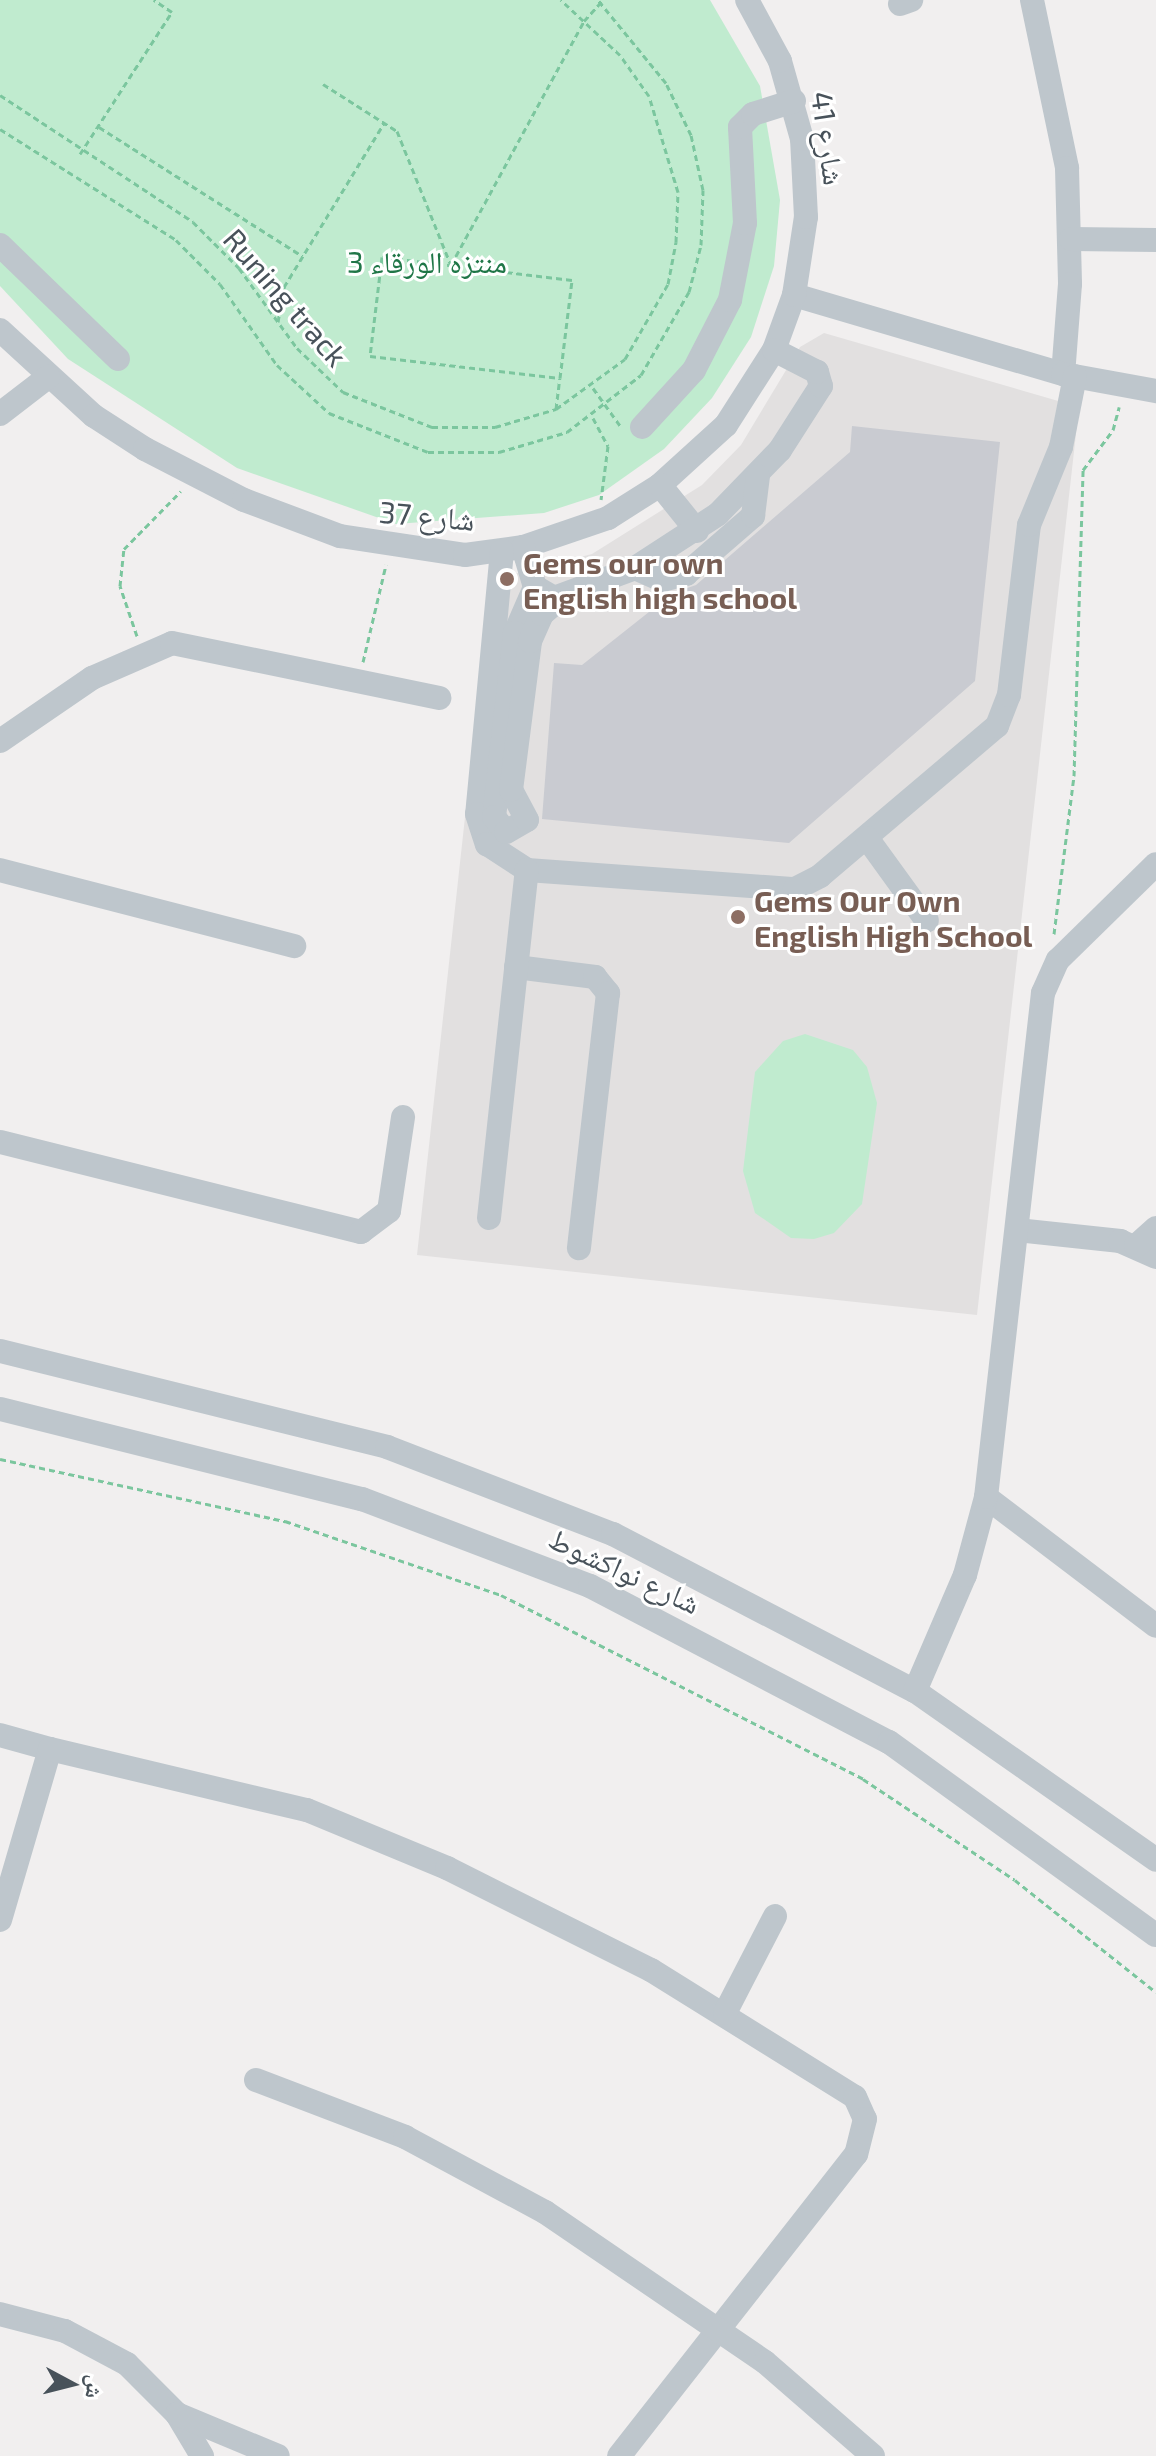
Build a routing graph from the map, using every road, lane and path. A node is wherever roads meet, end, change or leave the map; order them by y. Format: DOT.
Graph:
graph roads {
  1 [pos="154,0"];
  2 [pos="561,0"];
  3 [pos="747,0"];
  4 [pos="1032,0"];
  5 [pos="601,1"];
  6 [pos="584,21"];
  7 [pos="323,84"];
  8 [pos="0,95"];
  9 [pos="794,101"];
  10 [pos="384,123"];
  11 [pos="99,127"];
  12 [pos="0,129"];
  13 [pos="80,154"];
  14 [pos="1071,239"];
  15 [pos="1156,240"];
  16 [pos="0,245"];
  17 [pos="302,256"];
  18 [pos="451,265"];
  19 [pos="794,295"];
  20 [pos="278,322"];
  21 [pos="0,330"];
  22 [pos="774,350"];
  23 [pos="118,359"];
  24 [pos="1069,375"];
  25 [pos="48,377"];
  26 [pos="560,378"];
  27 [pos="593,388"];
  28 [pos="1123,388"];
  29 [pos="1156,391"];
  30 [pos="606,408"];
  31 [pos="556,409"];
  32 [pos="0,414"];
  33 [pos="593,418"];
  34 [pos="642,427"];
  35 [pos="758,476"];
  36 [pos="198,477"];
  37 [pos="660,485"];
  38 [pos="608,518"];
  39 [pos="697,531"];
  40 [pos="390,549"];
  41 [pos="512,549"];
  42 [pos="635,568"];
  43 [pos="535,587"];
  44 [pos="562,597"];
  45 [pos="143,650"];
  46 [pos="359,679"];
  47 [pos="439,698"];
  48 [pos="0,741"];
  49 [pos="867,838"];
  50 [pos="1156,864"];
  51 [pos="0,870"];
  52 [pos="527,870"];
  53 [pos="927,921"];
  54 [pos="294,946"];
  55 [pos="516,967"];
  56 [pos="1049,976"];
  57 [pos="403,1117"];
  58 [pos="0,1142"];
  59 [pos="489,1218"];
  60 [pos="1156,1228"];
  61 [pos="1017,1230"];
  62 [pos="579,1248"];
  63 [pos="1146,1252"];
  64 [pos="0,1351"];
  65 [pos="0,1409"];
  66 [pos="0,1424"];
  67 [pos="0,1459"];
  68 [pos="986,1497"];
  69 [pos="385,1507"];
  70 [pos="1156,1626"];
  71 [pos="915,1691"];
  72 [pos="0,1735"];
  73 [pos="50,1749"];
  74 [pos="1156,1860"];
  75 [pos="775,1916"];
  76 [pos="0,1920"];
  77 [pos="1156,1935"];
  78 [pos="1156,1992"];
  79 [pos="725,2013"];
  80 [pos="256,2080"];
  81 [pos="0,2314"];
  82 [pos="719,2328"];
  83 [pos="177,2414"];
  84 [pos="202,2456"];
  85 [pos="278,2456"];
  86 [pos="619,2456"];
  87 [pos="873,2456"];
  1 -- 11 [label="path"];
  2 -- 6 [label="path, Runing track"];
  3 -- 9 [label="street, شارع 41"];
  4 -- 14 [label="street"];
  5 -- 6 [label="path"];
  5 -- 30 [label="path"];
  6 -- 18 [label="path"];
  6 -- 27 [label="path, Runing track"];
  7 -- 10 [label="path"];
  8 -- 13 [label="path, Runing track"];
  9 -- 19 [label="street, شارع 41"];
  9 -- 34 [label="street"];
  10 -- 17 [label="path"];
  10 -- 18 [label="path"];
  11 -- 13 [label="path"];
  11 -- 17 [label="path"];
  12 -- 33 [label="path"];
  13 -- 20 [label="path, Runing track"];
  14 -- 15 [label="street"];
  14 -- 24 [label="street"];
  16 -- 23 [label="street"];
  17 -- 20 [label="path"];
  18 -- 26 [label="path"];
  18 -- 26 [label="path"];
  19 -- 22 [label="street, شارع 37"];
  19 -- 24 [label="street"];
  20 -- 31 [label="path, Runing track"];
  21 -- 25 [label="street, شارع 37"];
  22 -- 35 [label="street"];
  22 -- 37 [label="street, شارع 37"];
  24 -- 28 [label="street"];
  24 -- 49 [label="street"];
  25 -- 32 [label="street"];
  25 -- 36 [label="street, شارع 37"];
  26 -- 31 [label="path"];
  27 -- 30 [label="path"];
  27 -- 31 [label="path, Runing track"];
  28 -- 29 [label="street"];
  28 -- 56 [label="path"];
  30 -- 33 [label="path"];
  30 -- 34 [label="path"];
  33 -- 38 [label="path"];
  35 -- 39 [label="street"];
  35 -- 42 [label="street"];
  36 -- 40 [label="street, شارع 37"];
  36 -- 45 [label="path"];
  37 -- 38 [label="street, شارع 37"];
  37 -- 39 [label="street"];
  38 -- 41 [label="street, شارع 37"];
  39 -- 42 [label="street"];
  40 -- 41 [label="street, شارع 37"];
  40 -- 46 [label="path"];
  41 -- 43 [label="street"];
  41 -- 52 [label="street"];
  42 -- 44 [label="street"];
  43 -- 44 [label="street"];
  43 -- 44 [label="street"];
  45 -- 46 [label="street"];
  45 -- 48 [label="street"];
  46 -- 47 [label="street"];
  49 -- 52 [label="street"];
  49 -- 53 [label="street"];
  50 -- 56 [label="street"];
  51 -- 54 [label="street"];
  52 -- 55 [label="street"];
  55 -- 59 [label="street"];
  55 -- 62 [label="street"];
  56 -- 61 [label="street"];
  57 -- 58 [label="street"];
  60 -- 63 [label="street"];
  61 -- 63 [label="street"];
  61 -- 68 [label="street"];
  64 -- 71 [label="street, شارع نواكشوط"];
  65 -- 69 [label="street, شارع نواكشوط"];
  66 -- 69 [label="street"];
  67 -- 78 [label="path"];
  68 -- 70 [label="street"];
  68 -- 71 [label="street"];
  69 -- 77 [label="street, شارع نواكشوط"];
  71 -- 74 [label="street, شارع نواكشوط"];
  72 -- 73 [label="street"];
  73 -- 76 [label="street"];
  73 -- 79 [label="street"];
  75 -- 79 [label="street"];
  79 -- 82 [label="street"];
  80 -- 82 [label="street"];
  81 -- 83 [label="street"];
  82 -- 86 [label="street"];
  82 -- 87 [label="street"];
  83 -- 84 [label="street"];
  83 -- 85 [label="street"];
}
